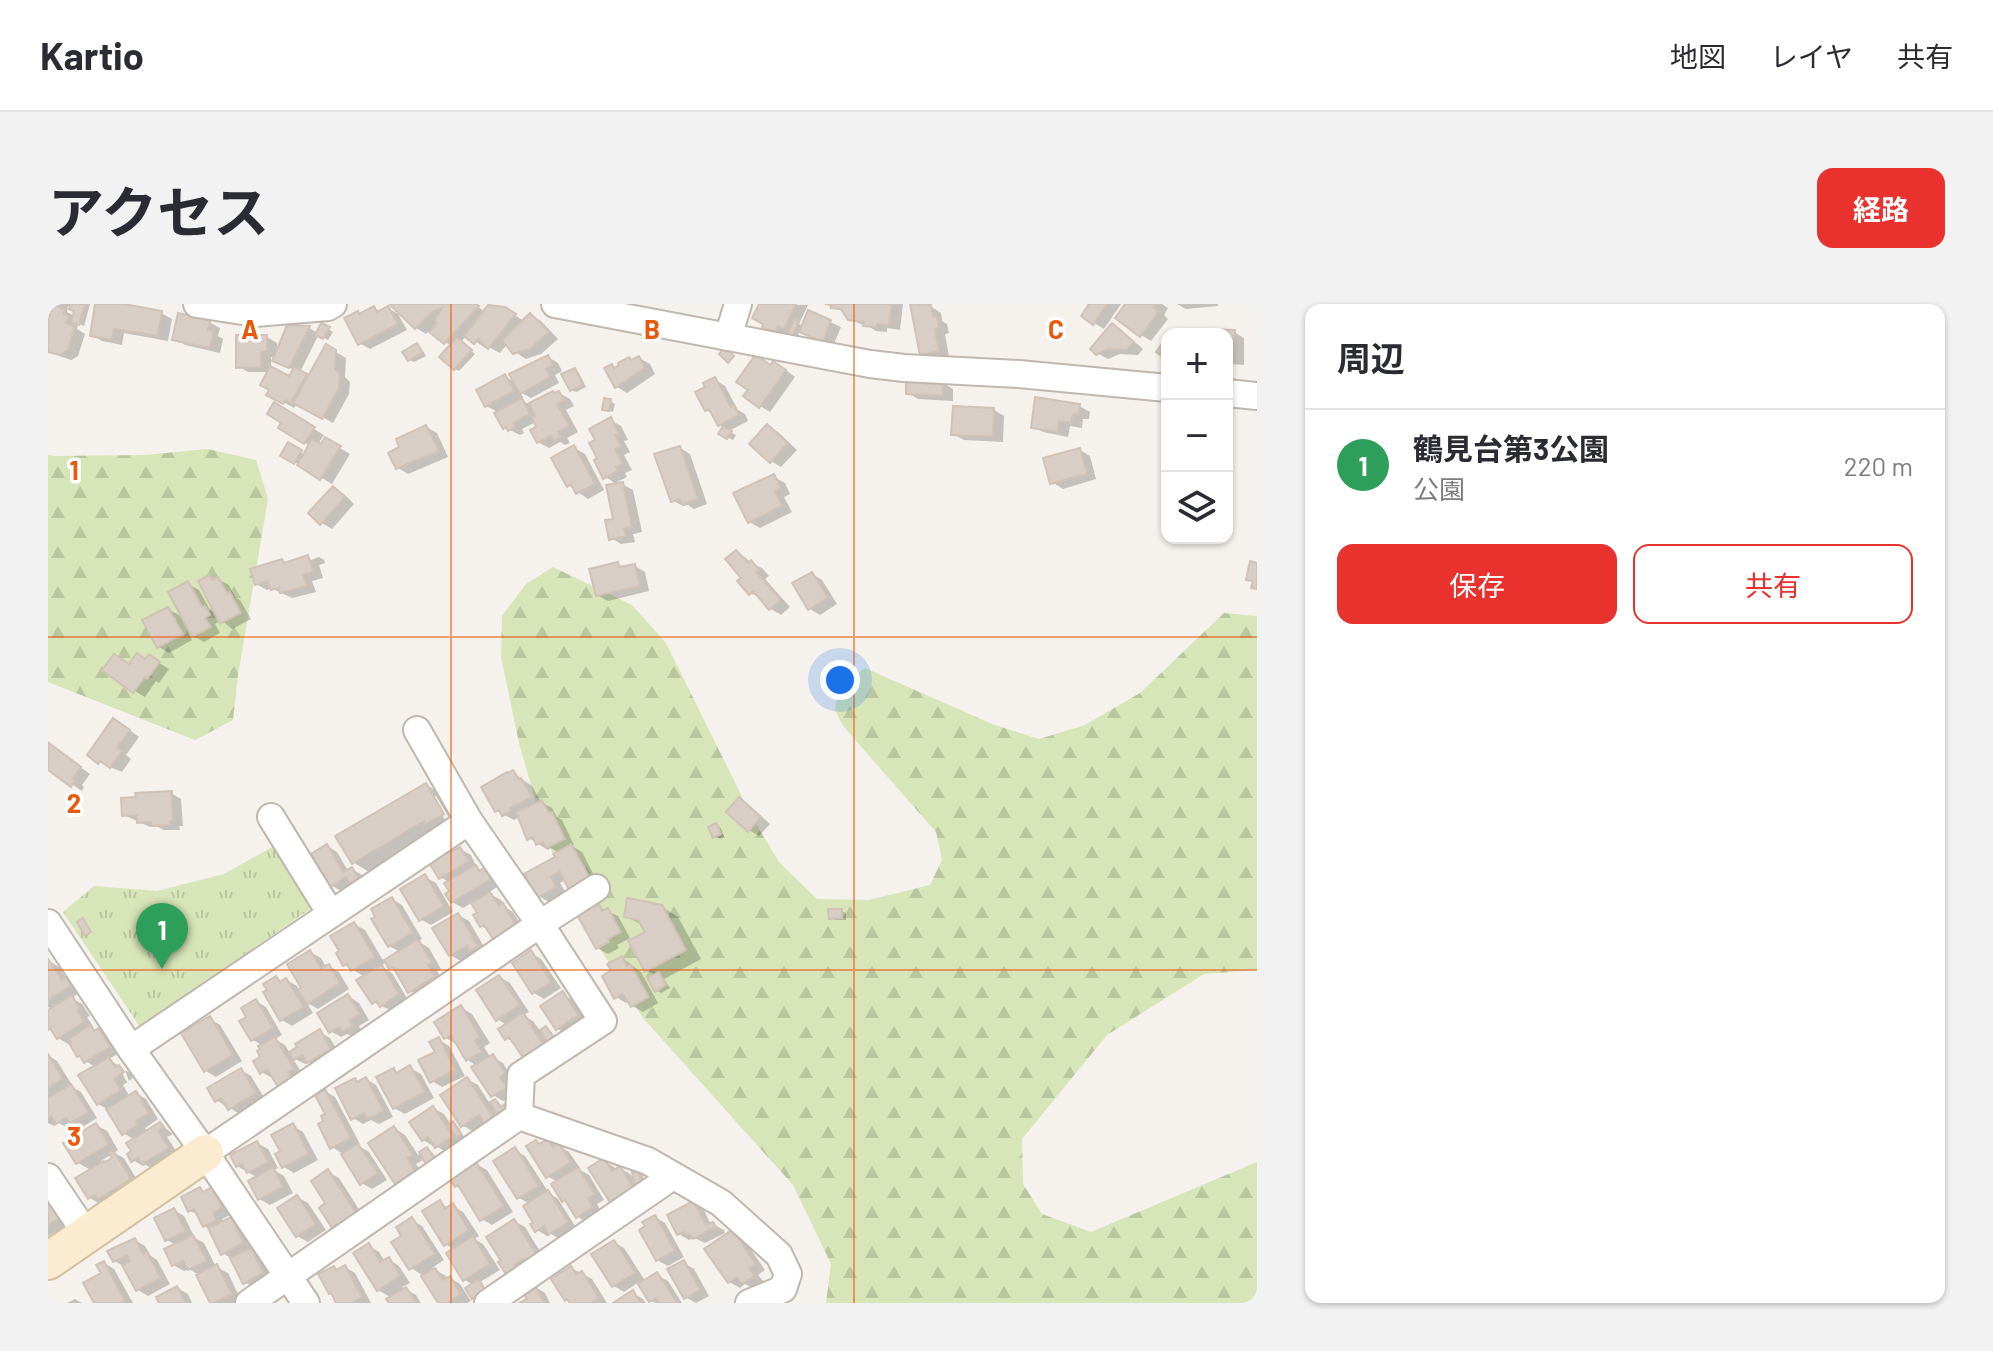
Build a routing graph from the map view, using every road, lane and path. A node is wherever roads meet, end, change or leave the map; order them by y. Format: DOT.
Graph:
graph roads {
  1 [pos="197,304"];
  2 [pos="333,304"];
  3 [pos="555,304"];
  4 [pos="738,304"];
  5 [pos="728,337"];
  6 [pos="1161,387"];
  7 [pos="1233,394"];
  8 [pos="1257,396"];
  9 [pos="417,730"];
  10 [pos="271,817"];
  11 [pos="469,821"];
  12 [pos="596,888"];
  13 [pos="331,914"];
  14 [pos="48,923"];
  15 [pos="540,924"];
  16 [pos="131,1049"];
  17 [pos="519,1116"];
  18 [pos="205,1153"];
  19 [pos="673,1176"];
  20 [pos="48,1177"];
  21 [pos="87,1235"];
  22 [pos="48,1261"];
  23 [pos="288,1277"];
  24 [pos="249,1303"];
  25 [pos="306,1303"];
  26 [pos="488,1303"];
  27 [pos="749,1303"];
  1 -- 2 [label="street"];
  3 -- 5 [label="street"];
  4 -- 5 [label="street"];
  5 -- 6 [label="street"];
  7 -- 8 [label="street"];
  9 -- 11 [label="street"];
  10 -- 13 [label="street"];
  11 -- 13 [label="street"];
  11 -- 15 [label="street"];
  12 -- 15 [label="street"];
  13 -- 16 [label="street"];
  14 -- 16 [label="street"];
  15 -- 17 [label="street"];
  15 -- 18 [label="street"];
  16 -- 18 [label="street"];
  17 -- 19 [label="street"];
  17 -- 23 [label="street"];
  18 -- 21 [label="street"];
  18 -- 23 [label="street"];
  19 -- 26 [label="street"];
  19 -- 27 [label="street"];
  20 -- 21 [label="street"];
  21 -- 22 [label="street"];
  23 -- 24 [label="street"];
  23 -- 25 [label="street"];
}
